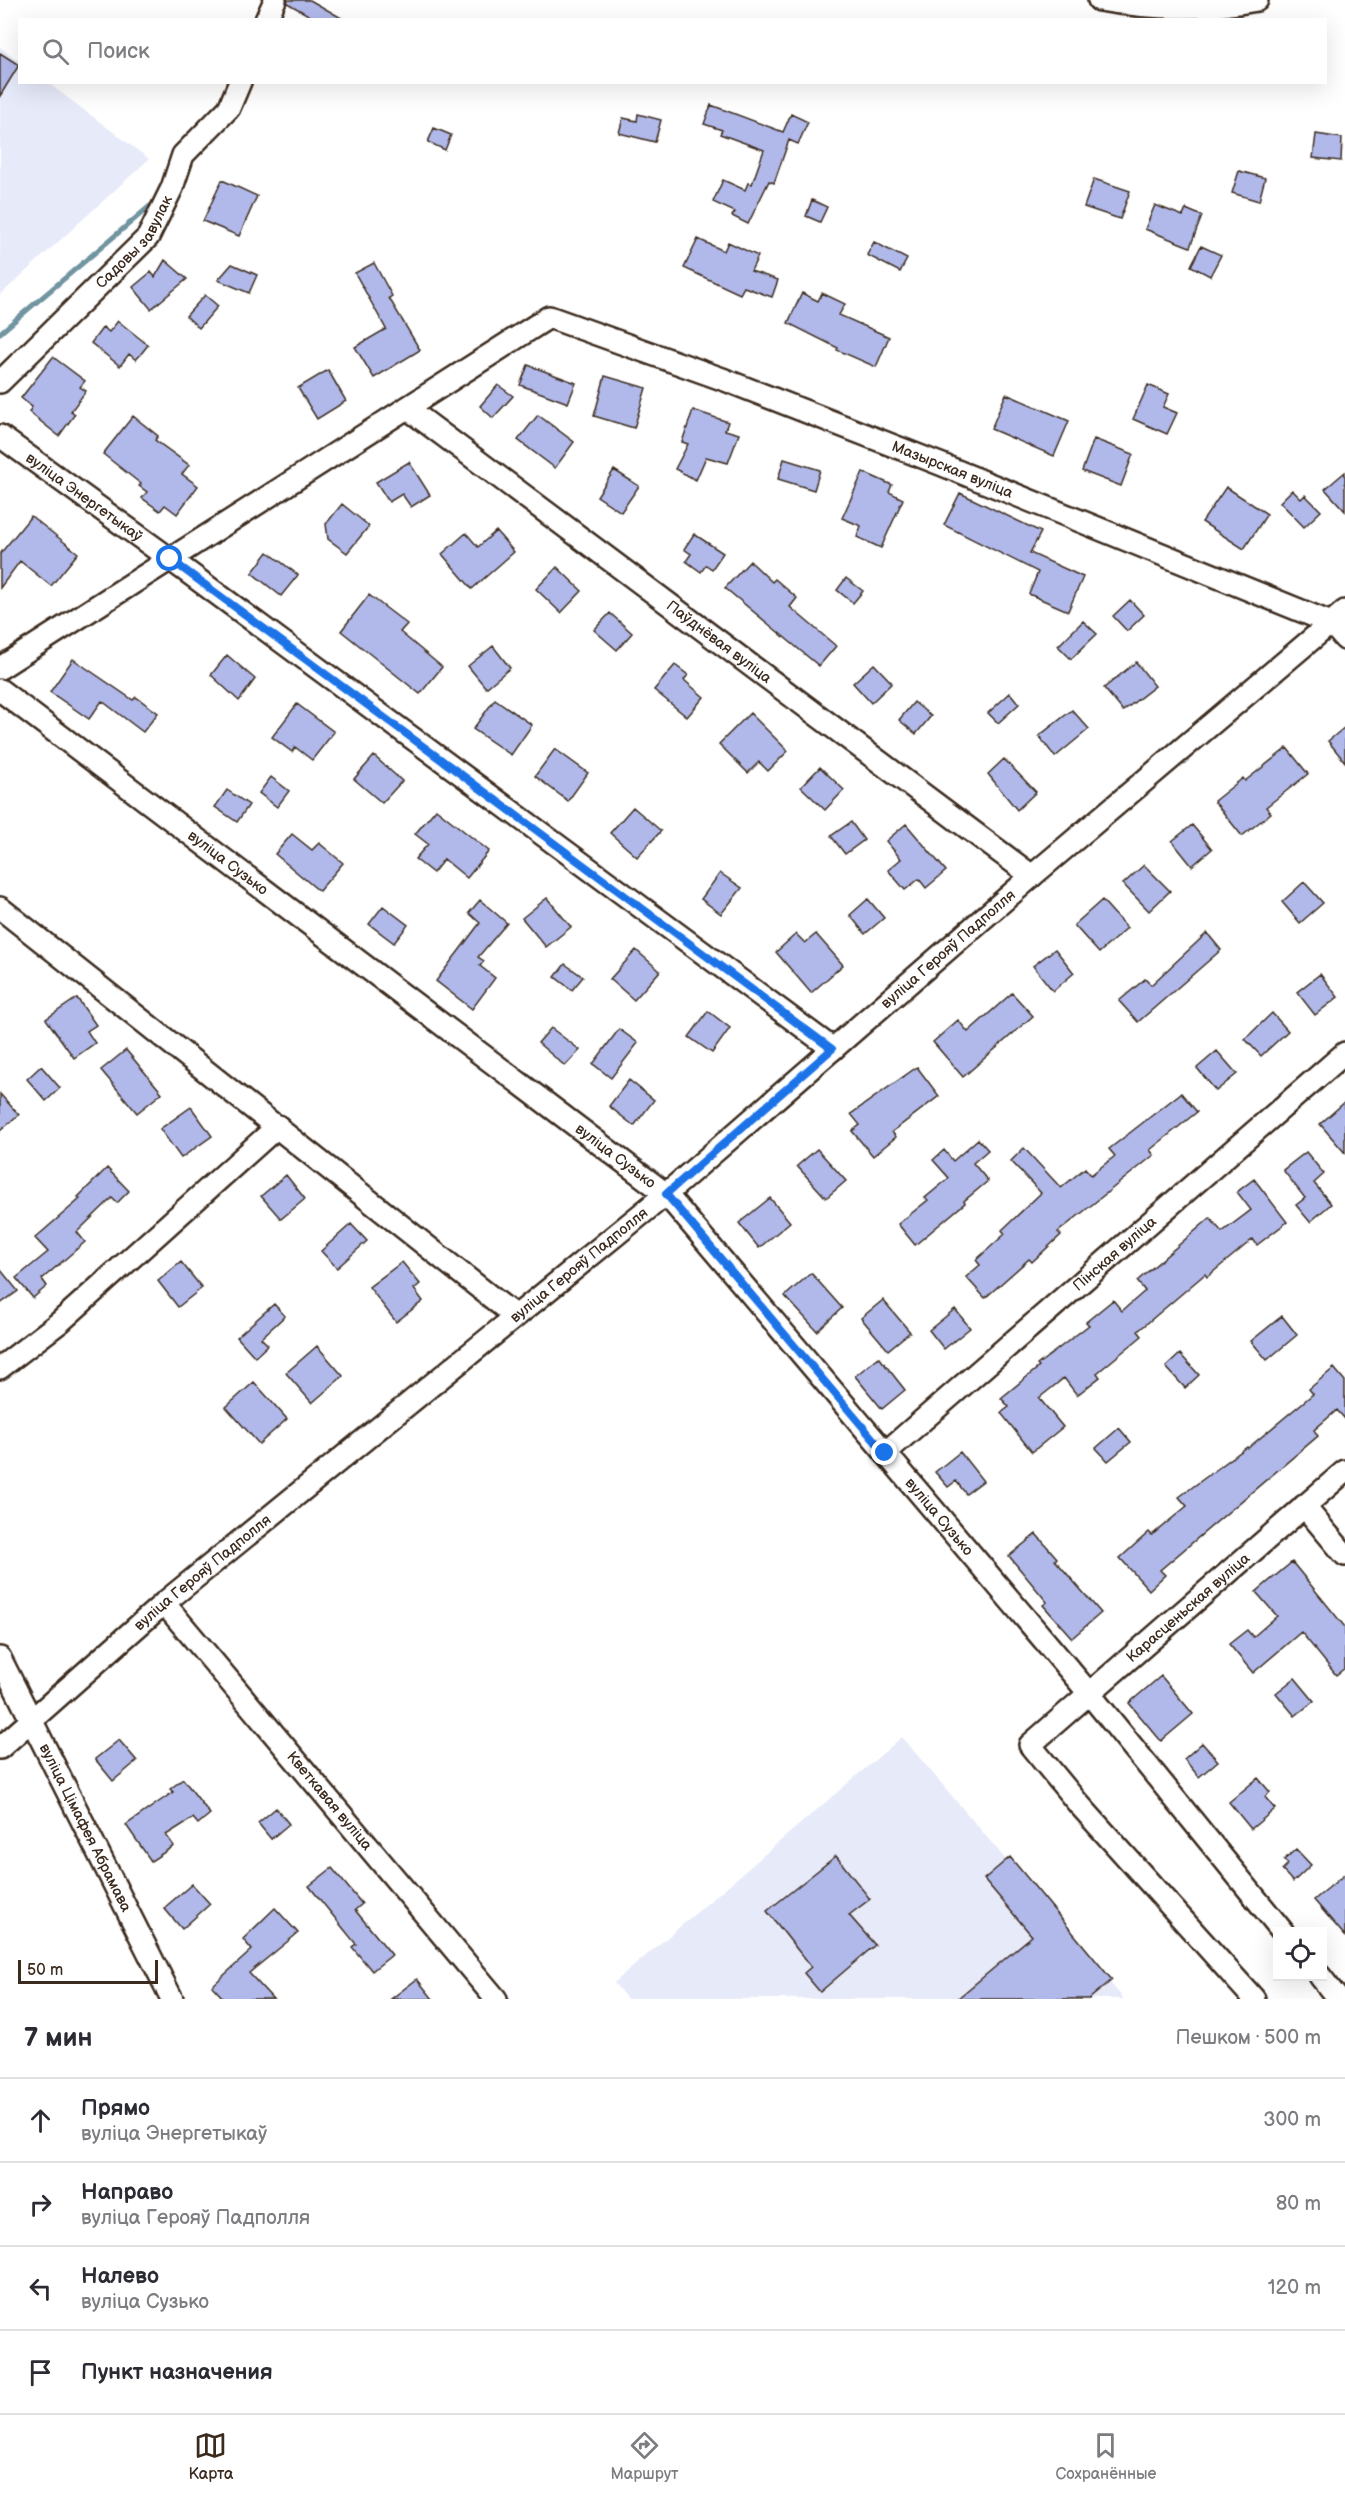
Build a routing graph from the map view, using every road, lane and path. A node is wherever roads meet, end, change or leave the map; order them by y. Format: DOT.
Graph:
graph roads {
  1 [pos="275,0"];
  2 [pos="1099,0"];
  3 [pos="1257,0"];
  4 [pos="267,18"];
  5 [pos="239,84"];
  6 [pos="0,382"];
  7 [pos="407,408"];
  8 [pos="0,436"];
  9 [pos="170,559"];
  10 [pos="1338,617"];
  11 [pos="1345,639"];
  12 [pos="0,668"];
  13 [pos="0,690"];
  14 [pos="1032,876"];
  15 [pos="0,908"];
  16 [pos="832,1049"];
  17 [pos="1345,1053"];
  18 [pos="278,1126"];
  19 [pos="666,1194"];
  20 [pos="515,1316"];
  21 [pos="0,1368"];
  22 [pos="885,1453"];
  23 [pos="1345,1471"];
  24 [pos="1304,1506"];
  25 [pos="1345,1555"];
  26 [pos="164,1603"];
  27 [pos="0,1658"];
  28 [pos="1088,1692"];
  29 [pos="32,1722"];
  30 [pos="0,1748"];
  31 [pos="1279,1927"];
  32 [pos="1323,1981"];
  33 [pos="172,1999"];
  34 [pos="496,1999"];
  35 [pos="1254,1999"];
  36 [pos="1338,1999"];
  1 -- 4 [label="street"];
  2 -- 3 [label="street"];
  5 -- 6 [label="street, Садовы завулак"];
  7 -- 9 [label="street"];
  7 -- 10 [label="street, Мазырская вуліца"];
  7 -- 14 [label="street, Паўднёвая вуліца"];
  8 -- 9 [label="street, вуліца Энергетыкаў"];
  9 -- 12 [label="street"];
  9 -- 16 [label="street, вуліца Энергетыкаў"];
  10 -- 11 [label="street, Мазырская вуліца"];
  10 -- 14 [label="street, вуліца Герояў Падполля"];
  13 -- 19 [label="street, вуліца Сузько"];
  14 -- 16 [label="street, вуліца Герояў Падполля"];
  15 -- 18 [label="street"];
  16 -- 19 [label="street, вуліца Герояў Падполля"];
  17 -- 22 [label="street, Пінская вуліца"];
  18 -- 20 [label="street"];
  18 -- 21 [label="street"];
  19 -- 20 [label="street, вуліца Герояў Падполля"];
  19 -- 22 [label="street, вуліца Сузько"];
  20 -- 26 [label="street, вуліца Герояў Падполля"];
  22 -- 28 [label="street, вуліца Сузько"];
  23 -- 24 [label="street, Карасценьская вуліца"];
  24 -- 25 [label="street"];
  24 -- 28 [label="street, Карасценьская вуліца"];
  26 -- 29 [label="street, вуліца Герояў Падполля"];
  26 -- 34 [label="street, Кветкавая вуліца"];
  27 -- 29 [label="street, вуліца Цімафея Абрамава"];
  28 -- 31 [label="street, вуліца Сузько"];
  28 -- 35 [label="street, Карасценьская вуліца"];
  29 -- 30 [label="street, вуліца Герояў Падполля"];
  29 -- 33 [label="street, вуліца Цімафея Абрамава"];
  32 -- 36 [label="street"];
}
